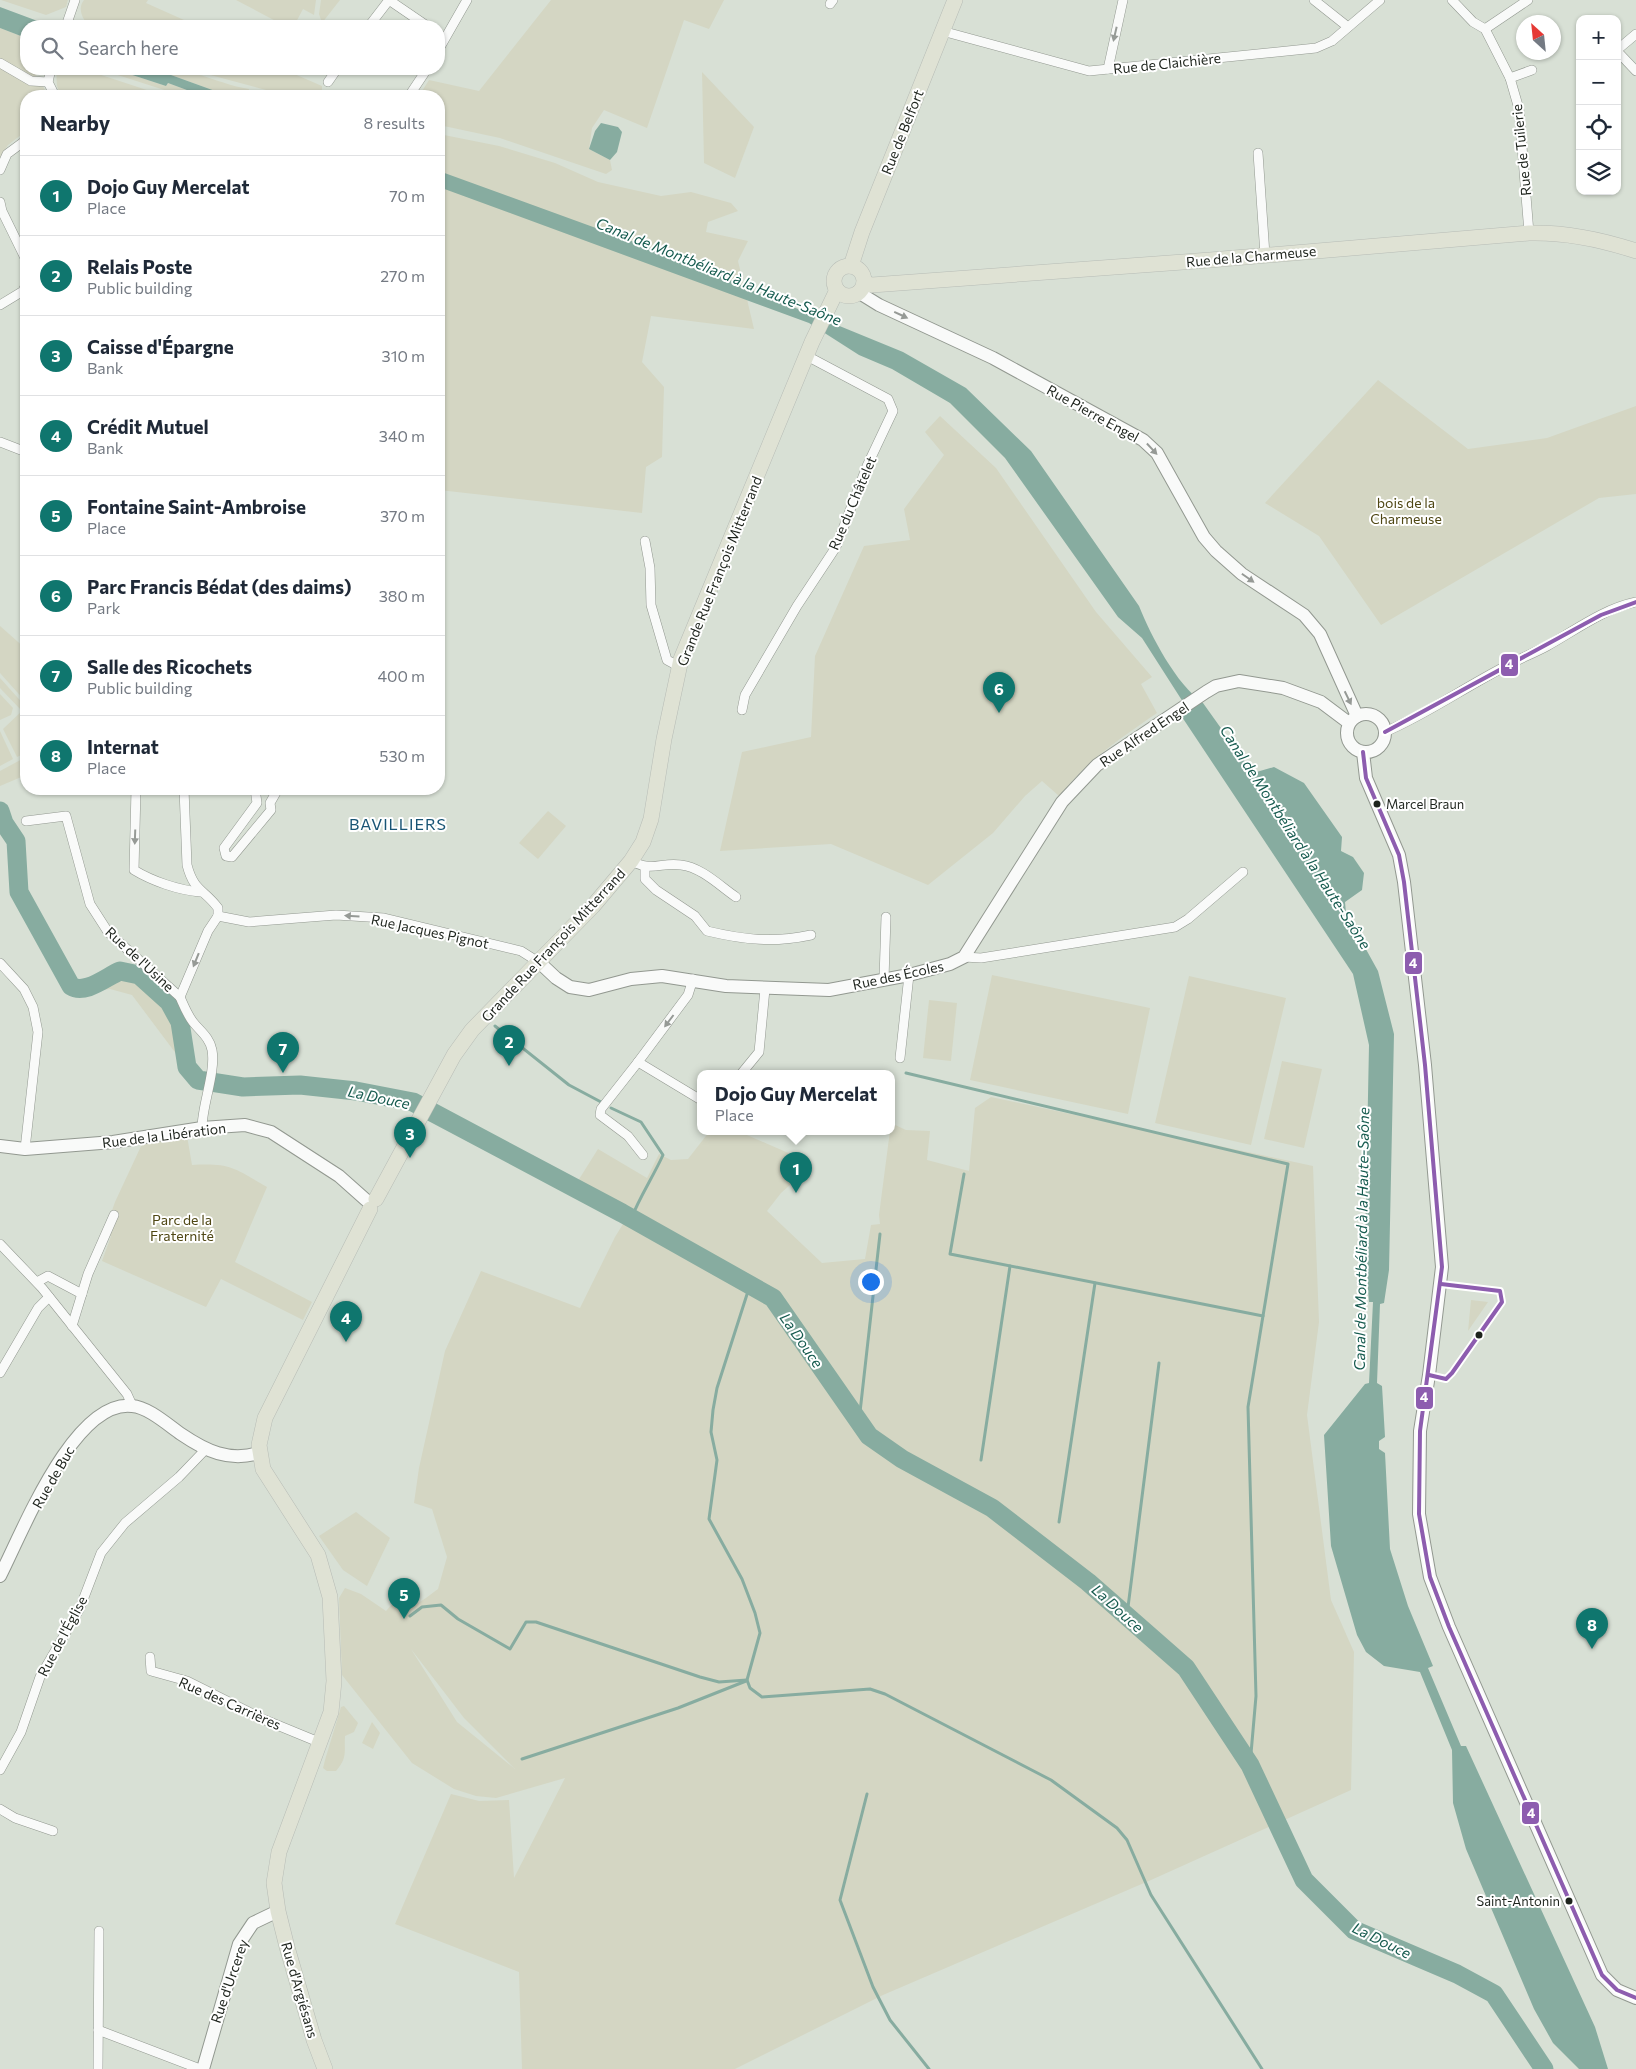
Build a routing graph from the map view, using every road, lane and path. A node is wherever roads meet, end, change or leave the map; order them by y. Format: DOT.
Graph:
graph roads {
  1 [pos="75,0"];
  2 [pos="467,0"];
  3 [pos="955,0"];
  4 [pos="1123,0"];
  5 [pos="1314,0"];
  6 [pos="1380,0"];
  7 [pos="1452,0"];
  8 [pos="1528,0"];
  9 [pos="68,20"];
  10 [pos="374,20"];
  11 [pos="418,20"];
  12 [pos="1348,27"];
  13 [pos="1485,29"];
  14 [pos="445,32"];
  15 [pos="942,32"];
  16 [pos="1636,34"];
  17 [pos="1621,47"];
  18 [pos="1621,54"];
  19 [pos="0,63"];
  20 [pos="1108,69"];
  21 [pos="1532,70"];
  22 [pos="1636,71"];
  23 [pos="20,75"];
  24 [pos="21,75"];
  25 [pos="50,75"];
  26 [pos="333,75"];
  27 [pos="422,75"];
  28 [pos="1510,78"];
  29 [pos="48,82"];
  30 [pos="328,82"];
  31 [pos="52,90"];
  32 [pos="413,90"];
  33 [pos="20,144"];
  34 [pos="1258,153"];
  35 [pos="0,170"];
  36 [pos="1,209"];
  37 [pos="1529,233"];
  38 [pos="20,248"];
  39 [pos="1636,251"];
  40 [pos="1265,255"];
  41 [pos="851,266"];
  42 [pos="861,288"];
  43 [pos="837,290"];
  44 [pos="20,292"];
  45 [pos="0,305"];
  46 [pos="807,356"];
  47 [pos="0,442"];
  48 [pos="20,450"];
  49 [pos="645,541"];
  50 [pos="1636,602"];
  51 [pos="680,667"];
  52 [pos="742,710"];
  53 [pos="1353,719"];
  54 [pos="1385,732"];
  55 [pos="1363,752"];
  56 [pos="136,795"];
  57 [pos="184,795"];
  58 [pos="255,795"];
  59 [pos="275,795"];
  60 [pos="26,821"];
  61 [pos="638,864"];
  62 [pos="1243,872"];
  63 [pos="200,892"];
  64 [pos="736,897"];
  65 [pos="218,916"];
  66 [pos="886,917"];
  67 [pos="811,934"];
  68 [pos="967,951"];
  69 [pos="0,963"];
  70 [pos="540,963"];
  71 [pos="909,975"];
  72 [pos="693,979"];
  73 [pos="884,980"];
  74 [pos="765,989"];
  75 [pos="180,997"];
  76 [pos="900,1058"];
  77 [pos="638,1062"];
  78 [pos="744,1070"];
  79 [pos="697,1098"];
  80 [pos="202,1128"];
  81 [pos="0,1146"];
  82 [pos="26,1149"];
  83 [pos="643,1155"];
  84 [pos="371,1203"];
  85 [pos="114,1215"];
  86 [pos="0,1244"];
  87 [pos="37,1282"];
  88 [pos="82,1294"];
  89 [pos="49,1297"];
  90 [pos="72,1326"];
  91 [pos="0,1373"];
  92 [pos="132,1406"];
  93 [pos="205,1450"];
  94 [pos="259,1453"];
  95 [pos="0,1576"];
  96 [pos="150,1657"];
  97 [pos="321,1742"];
  98 [pos="0,1770"];
  99 [pos="0,1808"];
  100 [pos="53,1831"];
  101 [pos="278,1911"];
  102 [pos="99,1931"];
  103 [pos="1636,1998"];
  104 [pos="98,2030"];
  105 [pos="98,2069"];
  106 [pos="201,2069"];
  107 [pos="325,2069"];
  1 -- 9 [label="street"];
  2 -- 14 [label="street"];
  3 -- 15 [label="main road, Rue de Belfort"];
  4 -- 20 [label="street, one-way"];
  5 -- 12 [label="street"];
  6 -- 12 [label="street, Rue de Claichière"];
  7 -- 13 [label="street, Rue de Tuilerie"];
  8 -- 13 [label="street"];
  10 -- 11 [label="street"];
  12 -- 20 [label="street, Rue de Claichière"];
  13 -- 28 [label="street, Rue de Tuilerie"];
  15 -- 20 [label="street, Rue de Claichière"];
  15 -- 41 [label="main road, Rue de Belfort"];
  16 -- 17 [label="street"];
  18 -- 22 [label="street"];
  19 -- 23 [label="street"];
  21 -- 28 [label="street"];
  24 -- 29 [label="street"];
  25 -- 29 [label="street"];
  26 -- 30 [label="street"];
  27 -- 32 [label="street"];
  28 -- 37 [label="street, Rue de Tuilerie"];
  29 -- 31 [label="street"];
  33 -- 35 [label="street"];
  34 -- 40 [label="street"];
  36 -- 38 [label="street"];
  37 -- 39 [label="main road, Rue de la Charmeuse"];
  37 -- 40 [label="main road, Rue de la Charmeuse"];
  40 -- 42 [label="main road, Rue de la Charmeuse"];
  41 -- 42 [label="main road"];
  41 -- 43 [label="main road"];
  42 -- 43 [label="main road"];
  42 -- 53 [label="street, Rue Pierre Engel, one-way"];
  43 -- 46 [label="main road, Grande Rue François Mitterrand"];
  44 -- 45 [label="street"];
  46 -- 51 [label="main road, Grande Rue François Mitterrand"];
  46 -- 52 [label="street, Rue du Châtelet"];
  47 -- 48 [label="street"];
  49 -- 51 [label="street"];
  50 -- 54 [label="street"];
  51 -- 61 [label="main road, Grande Rue François Mitterrand"];
  53 -- 54 [label="street"];
  53 -- 55 [label="street"];
  53 -- 68 [label="street, Rue Alfred Engel"];
  54 -- 55 [label="street"];
  55 -- 103 [label="street"];
  56 -- 63 [label="street, one-way"];
  57 -- 63 [label="street"];
  58 -- 59 [label="street"];
  60 -- 75 [label="street, Rue de l'Usine"];
  61 -- 64 [label="street"];
  61 -- 67 [label="street"];
  61 -- 70 [label="main road, Grande Rue François Mitterrand"];
  62 -- 68 [label="street, Rue des Écoles"];
  63 -- 65 [label="street"];
  70 -- 65 [label="street, Rue Jacques Pignot, one-way"];
  65 -- 75 [label="street, one-way"];
  66 -- 73 [label="street"];
  68 -- 71 [label="street, Rue des Écoles"];
  69 -- 82 [label="street"];
  70 -- 72 [label="street, Rue des Écoles"];
  70 -- 84 [label="main road, Grande Rue François Mitterrand"];
  71 -- 73 [label="street, Rue des Écoles"];
  71 -- 76 [label="street"];
  72 -- 74 [label="street, Rue des Écoles"];
  72 -- 77 [label="street, one-way"];
  73 -- 74 [label="street, Rue des Écoles"];
  74 -- 78 [label="street"];
  75 -- 80 [label="street"];
  77 -- 79 [label="street"];
  77 -- 83 [label="street"];
  80 -- 82 [label="street, Rue de la Libération"];
  80 -- 84 [label="street, Rue de la Libération"];
  81 -- 82 [label="street, Rue de la Libération"];
  84 -- 94 [label="main road, Grande Rue François Mitterrand"];
  85 -- 88 [label="street"];
  86 -- 87 [label="street"];
  87 -- 88 [label="street"];
  87 -- 89 [label="street"];
  88 -- 90 [label="street"];
  89 -- 90 [label="street"];
  89 -- 91 [label="street"];
  90 -- 92 [label="street"];
  92 -- 93 [label="street"];
  92 -- 95 [label="street, Rue de Buc"];
  93 -- 94 [label="street"];
  93 -- 98 [label="street, Rue de l'Église"];
  94 -- 97 [label="main road"];
  96 -- 97 [label="street, Rue des Carrières"];
  97 -- 101 [label="main road"];
  99 -- 100 [label="street"];
  101 -- 106 [label="street, Rue d'Urcerey"];
  101 -- 107 [label="main road, Rue d'Argiésans"];
  102 -- 104 [label="street"];
  104 -- 105 [label="street"];
  104 -- 106 [label="street"];
}
